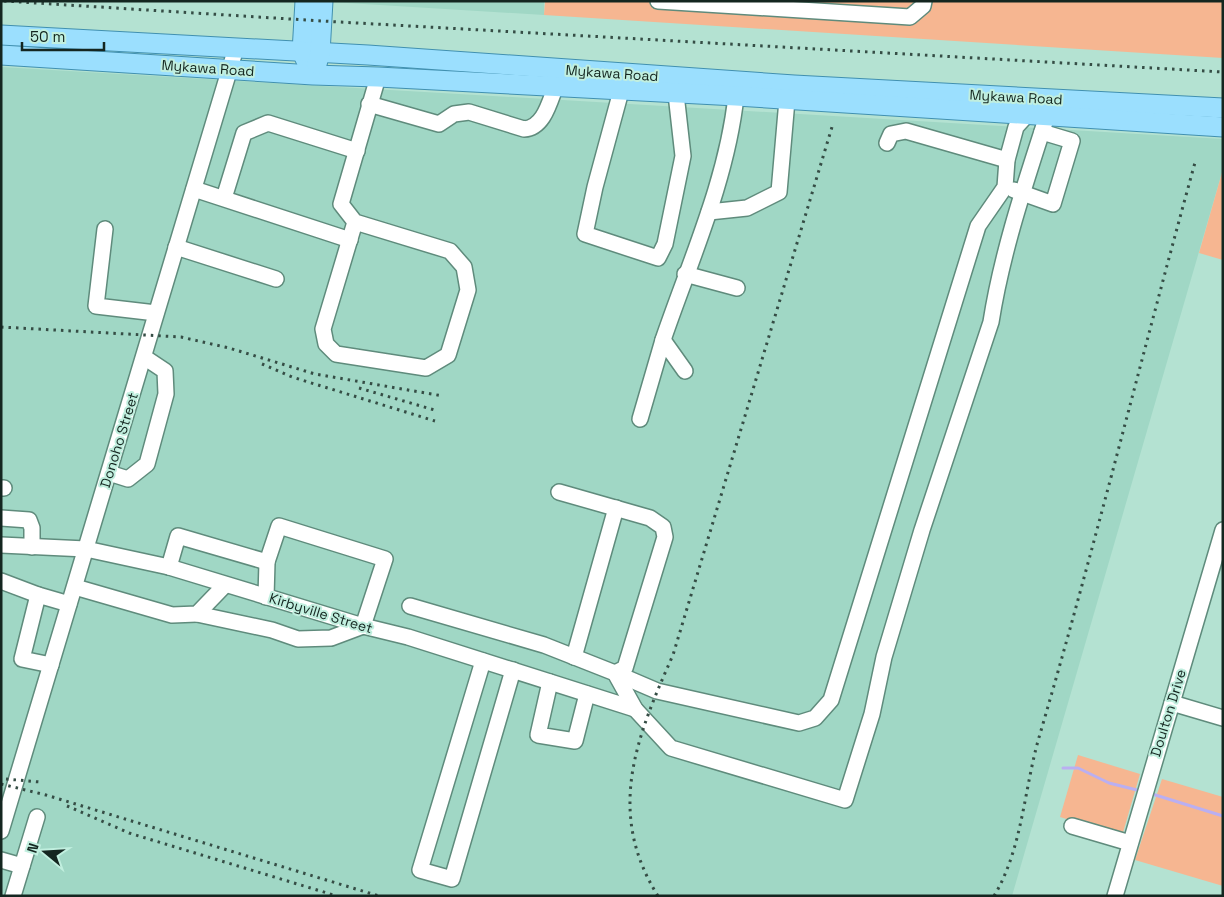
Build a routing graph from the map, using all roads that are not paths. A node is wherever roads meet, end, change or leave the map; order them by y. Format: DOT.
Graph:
graph roads {
  1 [pos="305,1"];
  2 [pos="323,1"];
  3 [pos="658,1"];
  4 [pos="924,1"];
  5 [pos="1,35"];
  6 [pos="236,48"];
  7 [pos="311,52"];
  8 [pos="1,55"];
  9 [pos="230,70"];
  10 [pos="313,75"];
  11 [pos="378,77"];
  12 [pos="624,82"];
  13 [pos="736,89"];
  14 [pos="553,94"];
  15 [pos="676,94"];
  16 [pos="787,100"];
  17 [pos="369,104"];
  18 [pos="1028,107"];
  19 [pos="1223,108"];
  20 [pos="1044,124"];
  21 [pos="1223,127"];
  22 [pos="887,143"];
  23 [pos="357,151"];
  24 [pos="1007,160"];
  25 [pos="1005,187"];
  26 [pos="194,190"];
  27 [pos="1021,195"];
  28 [pos="224,198"];
  29 [pos="709,212"];
  30 [pos="355,222"];
  31 [pos="105,229"];
  32 [pos="350,240"];
  33 [pos="176,247"];
  34 [pos="685,274"];
  35 [pos="276,279"];
  36 [pos="737,288"];
  37 [pos="156,313"];
  38 [pos="662,340"];
  39 [pos="144,357"];
  40 [pos="685,371"];
  41 [pos="640,419"];
  42 [pos="109,473"];
  43 [pos="559,492"];
  44 [pos="616,508"];
  45 [pos="1,518"];
  46 [pos="1223,530"];
  47 [pos="1,545"];
  48 [pos="32,547"];
  49 [pos="86,549"];
  50 [pos="267,562"];
  51 [pos="169,567"];
  52 [pos="1,581"];
  53 [pos="225,585"];
  54 [pos="75,587"];
  55 [pos="38,595"];
  56 [pos="266,597"];
  57 [pos="69,604"];
  58 [pos="410,606"];
  59 [pos="197,614"];
  60 [pos="363,626"];
  61 [pos="574,657"];
  62 [pos="484,661"];
  63 [pos="51,665"];
  64 [pos="513,670"];
  65 [pos="616,673"];
  66 [pos="550,682"];
  67 [pos="587,694"];
  68 [pos="1172,703"];
  69 [pos="635,709"];
  70 [pos="1223,718"];
  71 [pos="37,817"];
  72 [pos="1072,826"];
  73 [pos="1,831"];
  74 [pos="1130,843"];
  75 [pos="1,860"];
  76 [pos="22,866"];
  77 [pos="13,896"];
  78 [pos="1115,896"];
  1 -- 7 [label="main road"];
  2 -- 7 [label="main road"];
  3 -- 4 [label="street"];
  5 -- 6 [label="main road, Mykawa Road"];
  6 -- 7 [label="main road, Mykawa Road"];
  6 -- 9 [label="street, Donoho Street"];
  7 -- 10 [label="main road"];
  7 -- 12 [label="main road, Mykawa Road"];
  8 -- 9 [label="main road, Mykawa Road"];
  9 -- 10 [label="main road, Mykawa Road"];
  9 -- 26 [label="street, Donoho Street"];
  10 -- 11 [label="main road, Mykawa Road"];
  11 -- 14 [label="main road, Mykawa Road"];
  11 -- 17 [label="street"];
  12 -- 13 [label="main road, Mykawa Road"];
  12 -- 14 [label="main road, Mykawa Road"];
  12 -- 15 [label="main road, Mykawa Road"];
  12 -- 15 [label="street"];
  13 -- 15 [label="main road, Mykawa Road"];
  13 -- 16 [label="main road, Mykawa Road"];
  13 -- 18 [label="main road, Mykawa Road"];
  13 -- 29 [label="street"];
  14 -- 17 [label="street"];
  16 -- 18 [label="main road, Mykawa Road"];
  16 -- 29 [label="street"];
  17 -- 23 [label="street"];
  18 -- 19 [label="main road, Mykawa Road"];
  18 -- 20 [label="main road, Mykawa Road"];
  18 -- 24 [label="street"];
  20 -- 21 [label="main road, Mykawa Road"];
  20 -- 27 [label="street"];
  20 -- 27 [label="street"];
  22 -- 24 [label="street"];
  23 -- 28 [label="street"];
  23 -- 30 [label="street"];
  24 -- 25 [label="street"];
  25 -- 27 [label="street"];
  25 -- 65 [label="street"];
  26 -- 28 [label="street"];
  26 -- 33 [label="street, Donoho Street"];
  27 -- 69 [label="street"];
  28 -- 32 [label="street"];
  29 -- 34 [label="street"];
  30 -- 32 [label="street"];
  30 -- 32 [label="street"];
  31 -- 37 [label="street"];
  33 -- 35 [label="street"];
  33 -- 37 [label="street, Donoho Street"];
  34 -- 36 [label="street"];
  34 -- 38 [label="street"];
  37 -- 39 [label="street, Donoho Street"];
  38 -- 40 [label="street"];
  38 -- 41 [label="street"];
  39 -- 42 [label="street, Donoho Street"];
  39 -- 42 [label="street"];
  42 -- 49 [label="street, Donoho Street"];
  43 -- 44 [label="street"];
  44 -- 61 [label="street"];
  44 -- 65 [label="street"];
  45 -- 48 [label="street"];
  46 -- 68 [label="street, Doulton Drive"];
  47 -- 48 [label="street, Kirbyville Street"];
  48 -- 49 [label="street, Kirbyville Street"];
  49 -- 51 [label="street, Kirbyville Street"];
  49 -- 54 [label="street, Donoho Street"];
  50 -- 51 [label="street"];
  50 -- 56 [label="street"];
  50 -- 60 [label="street"];
  51 -- 53 [label="street, Kirbyville Street"];
  52 -- 55 [label="street"];
  53 -- 56 [label="street, Kirbyville Street"];
  53 -- 59 [label="street"];
  54 -- 57 [label="street, Donoho Street"];
  54 -- 59 [label="street"];
  55 -- 57 [label="street"];
  55 -- 63 [label="street"];
  56 -- 60 [label="street, Kirbyville Street"];
  57 -- 63 [label="street, Donoho Street"];
  58 -- 61 [label="street"];
  59 -- 60 [label="street"];
  60 -- 62 [label="street, Kirbyville Street"];
  61 -- 65 [label="street"];
  62 -- 64 [label="street, Kirbyville Street"];
  62 -- 64 [label="street"];
  63 -- 73 [label="street, Donoho Street"];
  64 -- 66 [label="street, Kirbyville Street"];
  65 -- 69 [label="street"];
  66 -- 67 [label="street, Kirbyville Street"];
  66 -- 67 [label="street"];
  67 -- 69 [label="street, Kirbyville Street"];
  68 -- 70 [label="street"];
  68 -- 74 [label="street, Doulton Drive"];
  71 -- 76 [label="street"];
  72 -- 74 [label="street"];
  74 -- 78 [label="street, Doulton Drive"];
  75 -- 76 [label="street"];
  76 -- 77 [label="street"];
}
